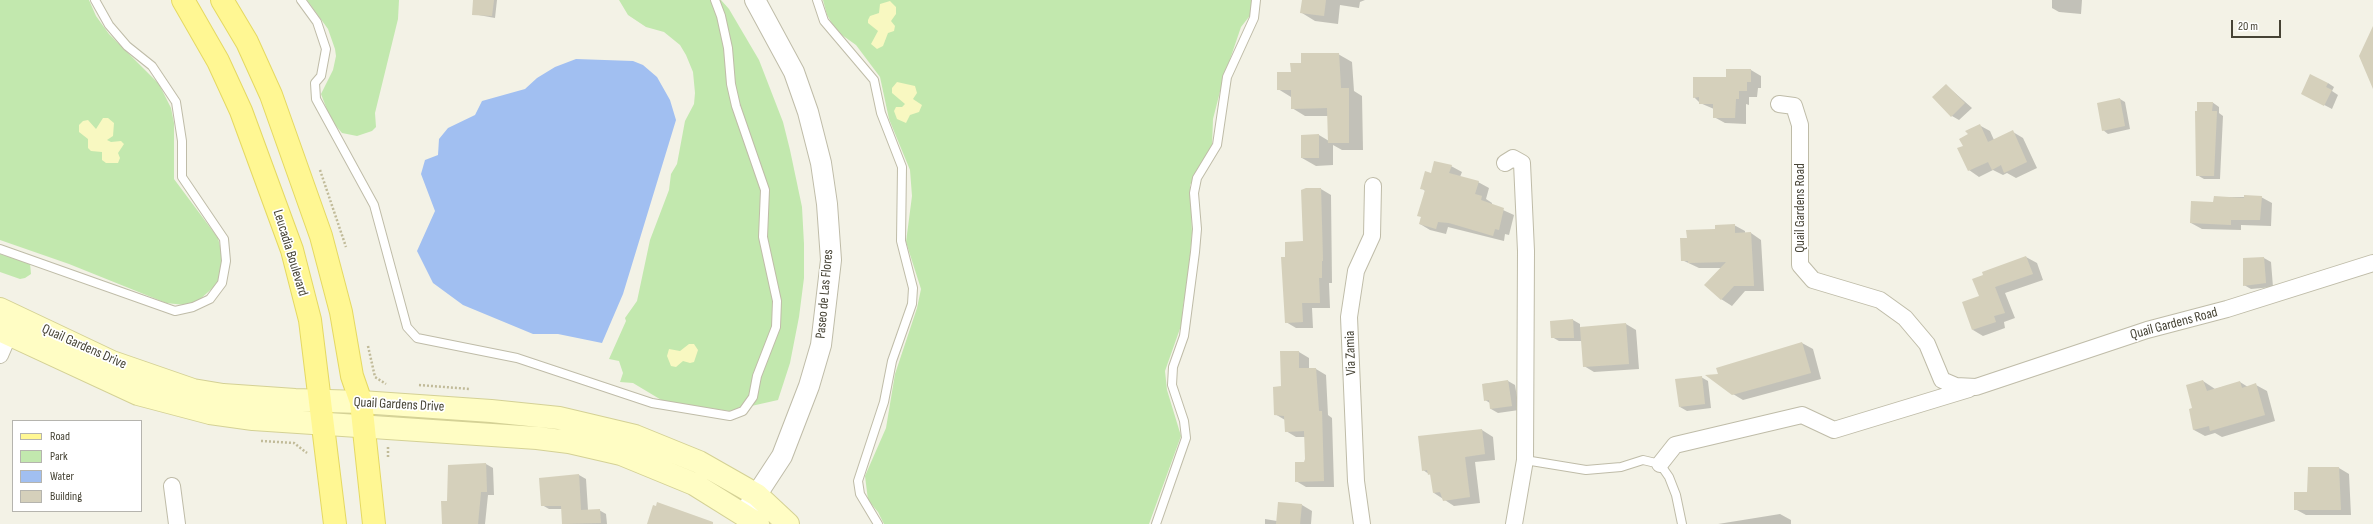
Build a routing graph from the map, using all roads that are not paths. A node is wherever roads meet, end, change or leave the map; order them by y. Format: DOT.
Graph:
graph roads {
  1 [pos="95,0"];
  2 [pos="183,0"];
  3 [pos="222,0"];
  4 [pos="301,0"];
  5 [pos="715,0"];
  6 [pos="755,0"];
  7 [pos="817,0"];
  8 [pos="1256,0"];
  9 [pos="1779,104"];
  10 [pos="1506,163"];
  11 [pos="1373,186"];
  12 [pos="0,249"];
  13 [pos="2373,262"];
  14 [pos="6,322"];
  15 [pos="0,355"];
  16 [pos="1976,387"];
  17 [pos="320,401"];
  18 [pos="361,402"];
  19 [pos="322,423"];
  20 [pos="363,425"];
  21 [pos="1525,460"];
  22 [pos="1660,464"];
  23 [pos="172,486"];
  24 [pos="757,495"];
  25 [pos="751,519"];
  26 [pos="177,524"];
  27 [pos="335,524"];
  28 [pos="374,524"];
  29 [pos="788,524"];
  30 [pos="878,524"];
  31 [pos="1156,524"];
  32 [pos="1362,524"];
  33 [pos="1514,524"];
  34 [pos="1682,524"];
  1 -- 12 [label="lane"];
  2 -- 17 [label="main road, Leucadia Boulevard"];
  3 -- 18 [label="main road"];
  4 -- 5 [label="lane"];
  6 -- 24 [label="street, Paseo de Las Flores"];
  7 -- 30 [label="lane"];
  8 -- 31 [label="lane"];
  9 -- 16 [label="street, Quail Gardens Road"];
  10 -- 21 [label="street"];
  11 -- 32 [label="street, Via Zamia"];
  13 -- 16 [label="street, Quail Gardens Road"];
  14 -- 15 [label="street"];
  14 -- 17 [label="main road, Quail Gardens Drive"];
  14 -- 19 [label="main road, Quail Gardens Drive"];
  16 -- 22 [label="street, Quail Gardens Road"];
  17 -- 18 [label="main road, Quail Gardens Drive"];
  17 -- 19 [label="main road, Leucadia Boulevard"];
  18 -- 20 [label="main road"];
  18 -- 24 [label="main road, Quail Gardens Drive"];
  19 -- 20 [label="main road, Quail Gardens Drive"];
  19 -- 27 [label="main road, Leucadia Boulevard"];
  20 -- 25 [label="main road, Quail Gardens Drive"];
  20 -- 28 [label="main road"];
  21 -- 22 [label="lane"];
  21 -- 33 [label="street"];
  22 -- 34 [label="lane"];
  23 -- 26 [label="street"];
  24 -- 25 [label="street, Paseo de Las Flores"];
  24 -- 29 [label="main road, Quail Gardens Drive"];
}
